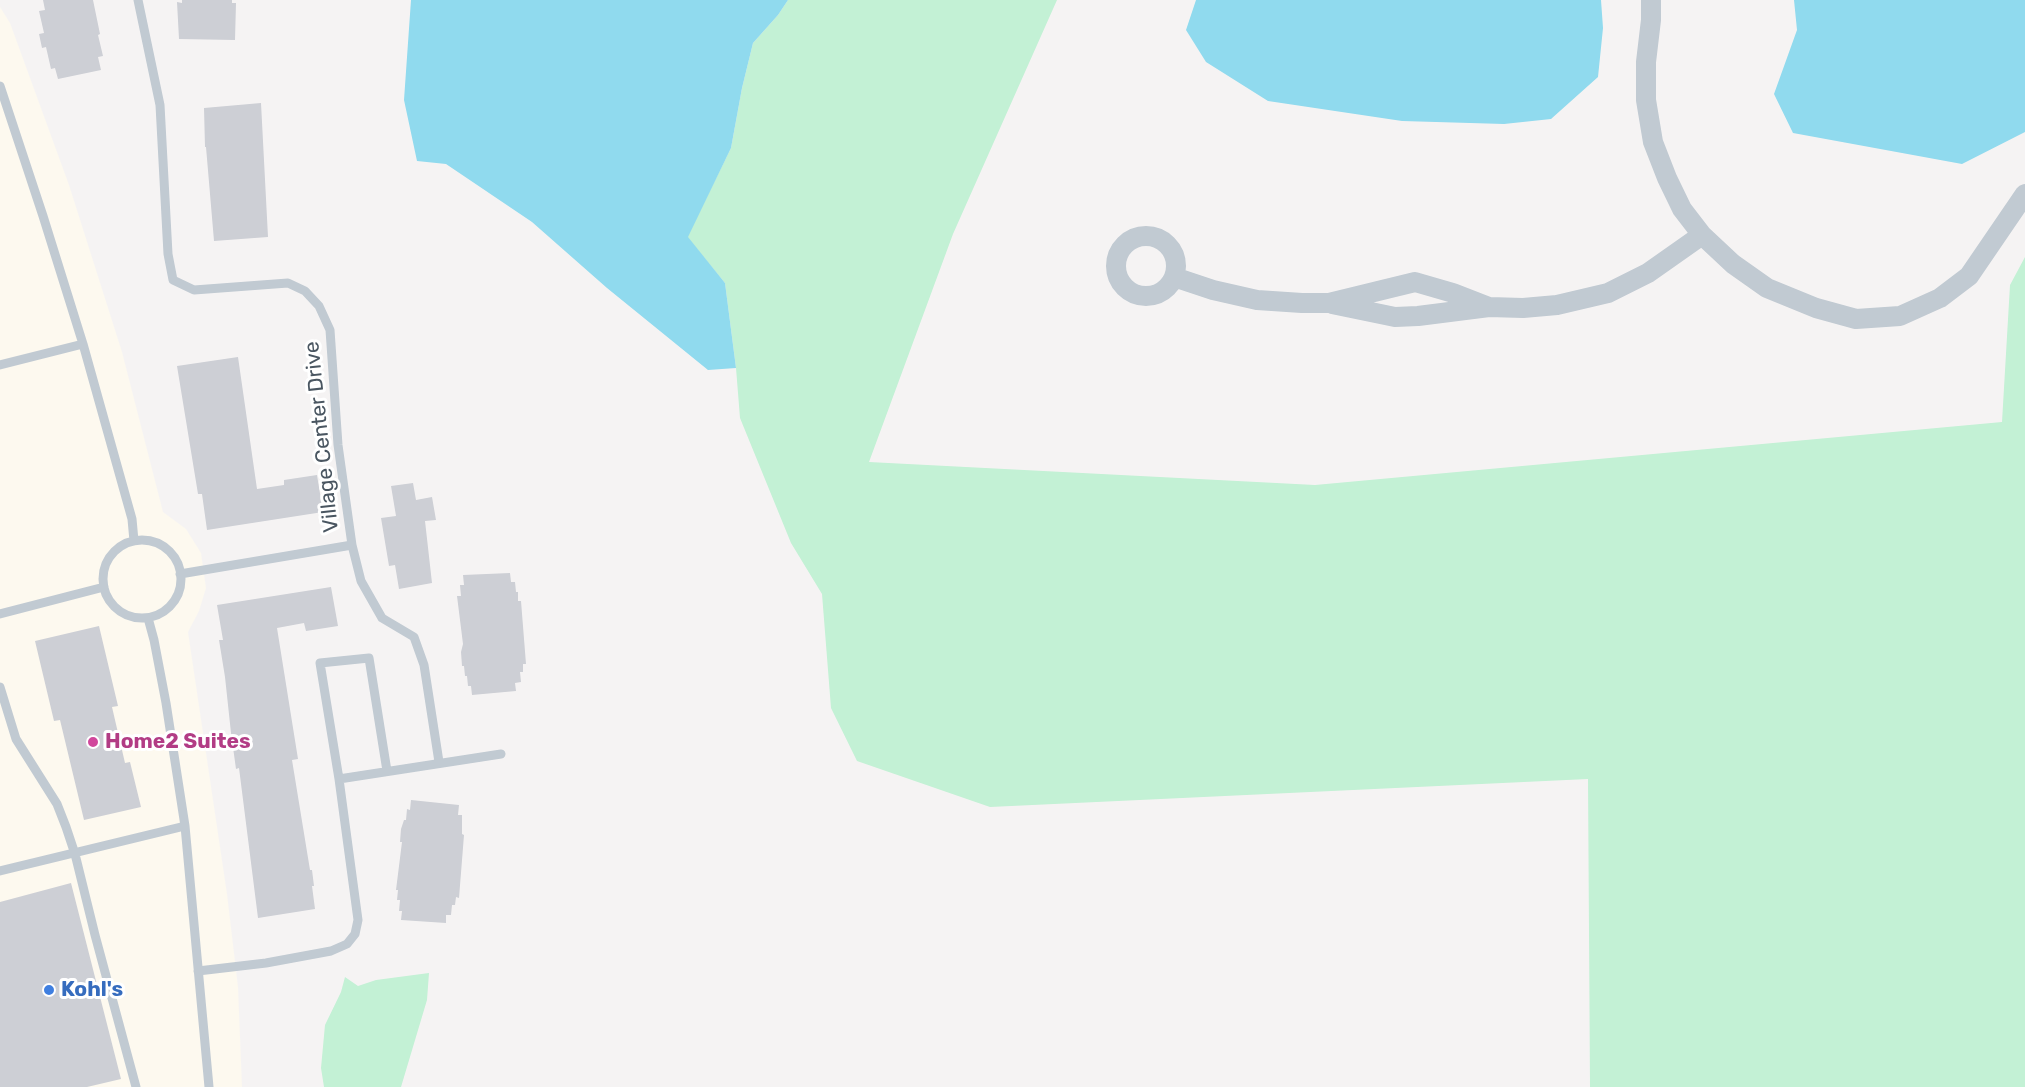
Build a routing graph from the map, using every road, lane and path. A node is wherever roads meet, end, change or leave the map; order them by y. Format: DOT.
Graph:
graph roads {
  1 [pos="138,0"];
  2 [pos="1651,0"];
  3 [pos="0,86"];
  4 [pos="2025,194"];
  5 [pos="1702,235"];
  6 [pos="1174,277"];
  7 [pos="1329,303"];
  8 [pos="1489,307"];
  9 [pos="83,344"];
  10 [pos="0,365"];
  11 [pos="331,465"];
  12 [pos="341,467"];
  13 [pos="134,541"];
  14 [pos="352,545"];
  15 [pos="180,574"];
  16 [pos="104,587"];
  17 [pos="0,614"];
  18 [pos="148,618"];
  19 [pos="0,687"];
  20 [pos="501,754"];
  21 [pos="439,762"];
  22 [pos="387,771"];
  23 [pos="339,779"];
  24 [pos="185,826"];
  25 [pos="75,854"];
  26 [pos="0,871"];
  27 [pos="198,971"];
  28 [pos="136,1087"];
  29 [pos="209,1087"];
  1 -- 12 [label="lane, Village Center Drive"];
  2 -- 5 [label="street"];
  3 -- 9 [label="lane"];
  4 -- 5 [label="street"];
  5 -- 8 [label="street"];
  6 -- 7 [label="street"];
  7 -- 8 [label="street"];
  7 -- 8 [label="street"];
  9 -- 10 [label="lane"];
  9 -- 13 [label="lane"];
  11 -- 12 [label="lane"];
  12 -- 14 [label="lane, Village Center Drive"];
  13 -- 15 [label="lane"];
  13 -- 16 [label="lane"];
  14 -- 15 [label="lane"];
  14 -- 21 [label="lane, Village Center Drive"];
  15 -- 18 [label="lane"];
  16 -- 17 [label="lane"];
  16 -- 18 [label="lane"];
  18 -- 24 [label="lane"];
  19 -- 25 [label="lane"];
  20 -- 21 [label="lane"];
  21 -- 22 [label="lane"];
  22 -- 23 [label="lane"];
  22 -- 23 [label="lane"];
  23 -- 27 [label="lane"];
  24 -- 25 [label="lane"];
  24 -- 27 [label="lane"];
  25 -- 26 [label="lane"];
  25 -- 28 [label="lane"];
  27 -- 29 [label="lane"];
}
